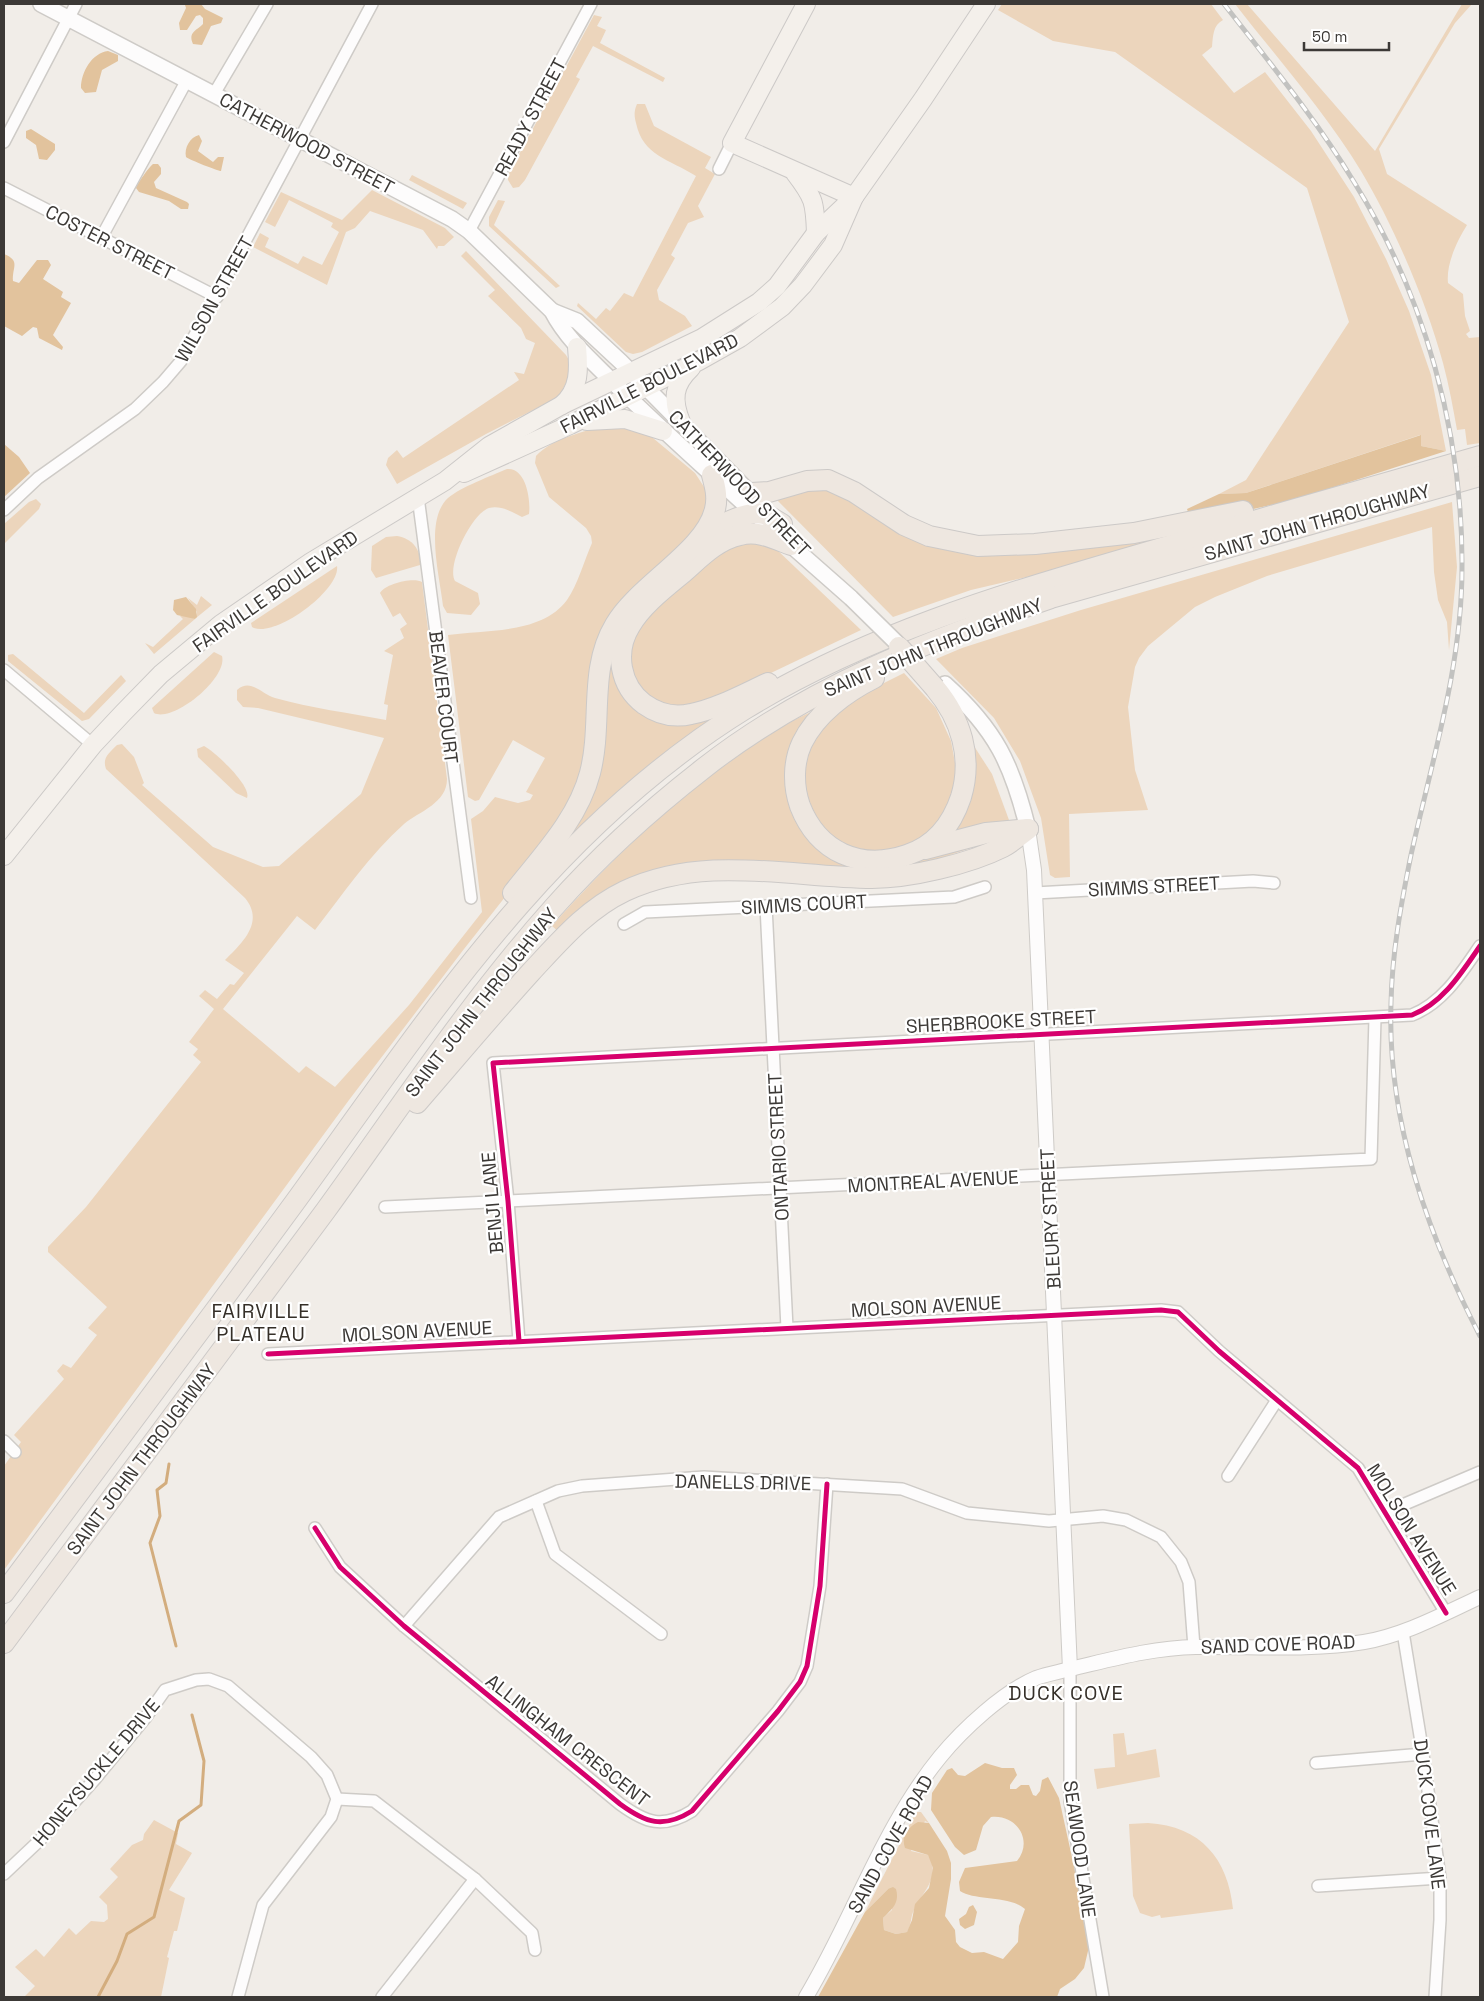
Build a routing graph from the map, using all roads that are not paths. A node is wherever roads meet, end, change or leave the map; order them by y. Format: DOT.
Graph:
graph roads {
  1 [pos="41,4"];
  2 [pos="76,4"];
  3 [pos="267,4"];
  4 [pos="372,4"];
  5 [pos="591,4"];
  6 [pos="806,4"];
  7 [pos="986,4"];
  8 [pos="68,18"];
  9 [pos="187,80"];
  10 [pos="214,94"];
  11 [pos="300,139"];
  12 [pos="4,142"];
  13 [pos="732,143"];
  14 [pos="719,169"];
  15 [pos="792,170"];
  16 [pos="4,188"];
  17 [pos="854,197"];
  18 [pos="469,231"];
  19 [pos="816,234"];
  20 [pos="101,238"];
  21 [pos="217,297"];
  22 [pos="552,310"];
  23 [pos="577,347"];
  24 [pos="699,361"];
  25 [pos="632,372"];
  26 [pos="612,381"];
  27 [pos="646,387"];
  28 [pos="628,396"];
  29 [pos="562,406"];
  30 [pos="681,422"];
  31 [pos="570,425"];
  32 [pos="663,431"];
  33 [pos="1480,456"];
  34 [pos="712,475"];
  35 [pos="1480,476"];
  36 [pos="1404,477"];
  37 [pos="445,481"];
  38 [pos="751,494"];
  39 [pos="418,496"];
  40 [pos="4,510"];
  41 [pos="757,514"];
  42 [pos="782,524"];
  43 [pos="702,537"];
  44 [pos="792,545"];
  45 [pos="834,583"];
  46 [pos="921,623"];
  47 [pos="973,627"];
  48 [pos="899,646"];
  49 [pos="4,670"];
  50 [pos="940,686"];
  51 [pos="93,745"];
  52 [pos="1028,829"];
  53 [pos="917,852"];
  54 [pos="4,856"];
  55 [pos="1274,884"];
  56 [pos="985,887"];
  57 [pos="1035,892"];
  58 [pos="471,898"];
  59 [pos="766,906"];
  60 [pos="624,924"];
  61 [pos="1480,946"];
  62 [pos="1375,1018"];
  63 [pos="1041,1033"];
  64 [pos="412,1037"];
  65 [pos="774,1049"];
  66 [pos="493,1063"];
  67 [pos="1048,1175"];
  68 [pos="780,1188"];
  69 [pos="508,1201"];
  70 [pos="385,1207"];
  71 [pos="328,1208"];
  72 [pos="1054,1315"];
  73 [pos="787,1328"];
  74 [pos="519,1341"];
  75 [pos="268,1354"];
  76 [pos="1277,1400"];
  77 [pos="4,1441"];
  78 [pos="15,1452"];
  79 [pos="1480,1472"];
  80 [pos="1228,1476"];
  81 [pos="827,1484"];
  82 [pos="536,1501"];
  83 [pos="1386,1512"];
  84 [pos="1064,1518"];
  85 [pos="315,1528"];
  86 [pos="4,1593"];
  87 [pos="1480,1597"];
  88 [pos="1446,1613"];
  89 [pos="404,1626"];
  90 [pos="1403,1632"];
  91 [pos="661,1634"];
  92 [pos="4,1643"];
  93 [pos="1194,1647"];
  94 [pos="1070,1669"];
  95 [pos="1423,1754"];
  96 [pos="1316,1764"];
  97 [pos="337,1799"];
  98 [pos="4,1874"];
  99 [pos="1440,1878"];
  100 [pos="475,1879"];
  101 [pos="1318,1886"];
  102 [pos="535,1950"];
  103 [pos="238,1997"];
  104 [pos="382,1997"];
  105 [pos="806,1997"];
  106 [pos="1103,1997"];
  107 [pos="1435,1997"];
  1 -- 8 [label="main road, CATHERWOOD STREET"];
  2 -- 8 [label="street"];
  3 -- 10 [label="street"];
  4 -- 11 [label="street, WILSON STREET"];
  5 -- 18 [label="street, READY STREET"];
  6 -- 13 [label="main road"];
  7 -- 17 [label="main road, FAIRVILLE BOULEVARD"];
  8 -- 9 [label="main road, CATHERWOOD STREET"];
  8 -- 12 [label="street"];
  9 -- 10 [label="main road, CATHERWOOD STREET"];
  9 -- 20 [label="street"];
  10 -- 11 [label="main road, CATHERWOOD STREET"];
  11 -- 18 [label="main road, CATHERWOOD STREET"];
  11 -- 21 [label="street, WILSON STREET"];
  13 -- 14 [label="street"];
  13 -- 15 [label="main road"];
  15 -- 17 [label="main road"];
  15 -- 19 [label="main road"];
  16 -- 20 [label="street, COSTER STREET"];
  17 -- 19 [label="main road, FAIRVILLE BOULEVARD"];
  17 -- 24 [label="main road, FAIRVILLE BOULEVARD"];
  18 -- 22 [label="main road, CATHERWOOD STREET"];
  19 -- 25 [label="main road, FAIRVILLE BOULEVARD"];
  20 -- 21 [label="street, COSTER STREET"];
  21 -- 40 [label="street, WILSON STREET"];
  22 -- 23 [label="main road, CATHERWOOD STREET"];
  22 -- 25 [label="main road, CATHERWOOD STREET"];
  23 -- 26 [label="main road, CATHERWOOD STREET"];
  23 -- 29 [label="main road"];
  24 -- 27 [label="main road, FAIRVILLE BOULEVARD"];
  24 -- 30 [label="main road"];
  25 -- 26 [label="main road, FAIRVILLE BOULEVARD"];
  25 -- 27 [label="main road, CATHERWOOD STREET"];
  26 -- 28 [label="main road, CATHERWOOD STREET"];
  26 -- 29 [label="main road, FAIRVILLE BOULEVARD"];
  27 -- 28 [label="main road, FAIRVILLE BOULEVARD"];
  27 -- 30 [label="main road, CATHERWOOD STREET"];
  28 -- 31 [label="main road, FAIRVILLE BOULEVARD"];
  28 -- 32 [label="main road, CATHERWOOD STREET"];
  29 -- 37 [label="main road, FAIRVILLE BOULEVARD"];
  30 -- 38 [label="main road, CATHERWOOD STREET"];
  31 -- 32 [label="main road"];
  31 -- 37 [label="main road, FAIRVILLE BOULEVARD"];
  32 -- 34 [label="main road, CATHERWOOD STREET"];
  33 -- 36 [label="highway, SAINT JOHN THROUGHWAY"];
  34 -- 41 [label="main road, CATHERWOOD STREET"];
  34 -- 43 [label="highway"];
  35 -- 47 [label="highway, SAINT JOHN THROUGHWAY"];
  36 -- 38 [label="highway"];
  36 -- 46 [label="highway, SAINT JOHN THROUGHWAY"];
  37 -- 39 [label="main road, FAIRVILLE BOULEVARD"];
  38 -- 42 [label="main road, CATHERWOOD STREET"];
  39 -- 51 [label="main road, FAIRVILLE BOULEVARD"];
  39 -- 58 [label="street, BEAVER COURT"];
  41 -- 42 [label="highway"];
  41 -- 43 [label="highway"];
  41 -- 44 [label="main road, CATHERWOOD STREET"];
  42 -- 45 [label="main road, CATHERWOOD STREET"];
  43 -- 64 [label="highway"];
  44 -- 45 [label="main road, CATHERWOOD STREET"];
  44 -- 46 [label="highway"];
  45 -- 48 [label="main road, CATHERWOOD STREET, bridge"];
  46 -- 64 [label="highway, SAINT JOHN THROUGHWAY"];
  47 -- 53 [label="highway"];
  47 -- 71 [label="highway, SAINT JOHN THROUGHWAY"];
  48 -- 50 [label="highway, bridge"];
  49 -- 51 [label="street"];
  50 -- 52 [label="main road"];
  50 -- 53 [label="highway"];
  51 -- 54 [label="main road, FAIRVILLE BOULEVARD"];
  52 -- 53 [label="highway"];
  52 -- 57 [label="street, BLEURY STREET"];
  52 -- 71 [label="highway"];
  55 -- 57 [label="street, SIMMS STREET"];
  56 -- 59 [label="street, SIMMS COURT"];
  57 -- 63 [label="street, BLEURY STREET"];
  59 -- 60 [label="street, SIMMS COURT"];
  59 -- 65 [label="street, ONTARIO STREET"];
  61 -- 62 [label="street, SHERBROOKE STREET"];
  62 -- 63 [label="street, SHERBROOKE STREET"];
  62 -- 67 [label="street, MONTREAL AVENUE"];
  63 -- 65 [label="street, SHERBROOKE STREET"];
  63 -- 67 [label="street, BLEURY STREET"];
  64 -- 86 [label="highway, SAINT JOHN THROUGHWAY"];
  65 -- 66 [label="street, SHERBROOKE STREET"];
  65 -- 68 [label="street, ONTARIO STREET"];
  66 -- 69 [label="street, BENJI LANE"];
  67 -- 68 [label="street, MONTREAL AVENUE"];
  67 -- 72 [label="street, BLEURY STREET"];
  68 -- 69 [label="street, MONTREAL AVENUE"];
  68 -- 73 [label="street, ONTARIO STREET"];
  69 -- 70 [label="street, MONTREAL AVENUE"];
  69 -- 74 [label="street, BENJI LANE"];
  71 -- 92 [label="highway, SAINT JOHN THROUGHWAY"];
  72 -- 73 [label="street, MOLSON AVENUE"];
  72 -- 76 [label="street, MOLSON AVENUE"];
  72 -- 84 [label="street, BLEURY STREET"];
  73 -- 74 [label="street, MOLSON AVENUE"];
  74 -- 75 [label="street, MOLSON AVENUE"];
  76 -- 80 [label="street"];
  76 -- 83 [label="street, MOLSON AVENUE"];
  77 -- 78 [label="street"];
  79 -- 83 [label="street"];
  81 -- 82 [label="street, DANELLS DRIVE"];
  81 -- 84 [label="street, DANELLS DRIVE"];
  81 -- 89 [label="street, ALLINGHAM CRESCENT"];
  82 -- 89 [label="street, DANELLS DRIVE"];
  82 -- 91 [label="street"];
  83 -- 88 [label="street, MOLSON AVENUE"];
  84 -- 93 [label="street, DANELLS DRIVE"];
  84 -- 94 [label="street, BLEURY STREET"];
  85 -- 89 [label="street, ALLINGHAM CRESCENT"];
  87 -- 88 [label="street, SAND COVE ROAD"];
  88 -- 90 [label="street, SAND COVE ROAD"];
  90 -- 93 [label="street, SAND COVE ROAD"];
  90 -- 95 [label="street, DUCK COVE LANE"];
  93 -- 94 [label="street, SAND COVE ROAD"];
  94 -- 105 [label="street, SAND COVE ROAD"];
  94 -- 106 [label="street, SEAWOOD LANE"];
  95 -- 96 [label="street"];
  95 -- 99 [label="street, DUCK COVE LANE"];
  97 -- 98 [label="street, HONEYSUCKLE DRIVE"];
  97 -- 100 [label="street"];
  97 -- 103 [label="street"];
  99 -- 101 [label="street"];
  99 -- 107 [label="street, DUCK COVE LANE"];
  100 -- 102 [label="street"];
  100 -- 104 [label="street"];
}
